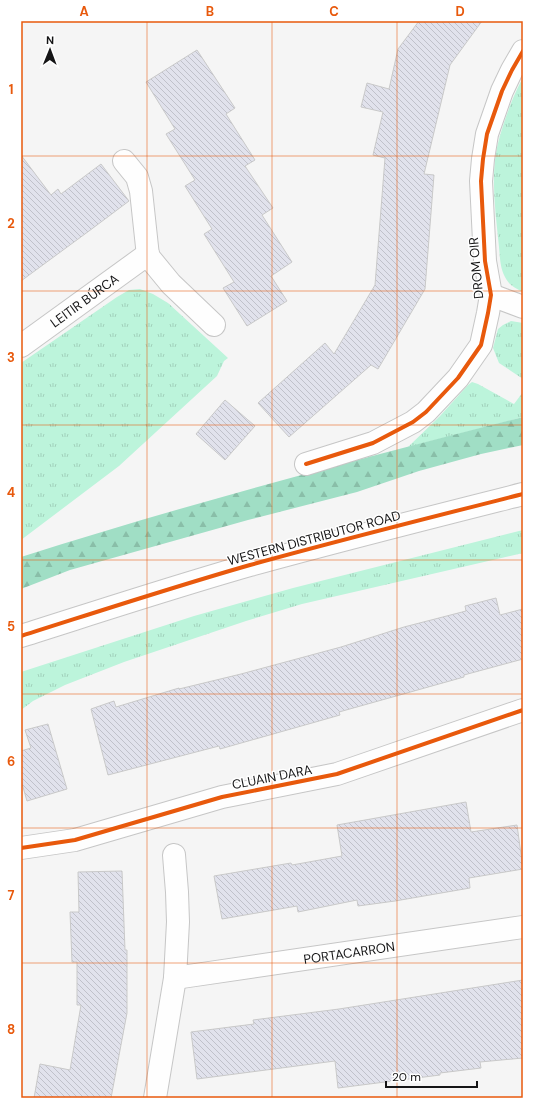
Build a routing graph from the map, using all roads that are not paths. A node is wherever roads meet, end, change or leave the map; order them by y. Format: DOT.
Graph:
graph roads {
  1 [pos="523,51"];
  2 [pos="124,160"];
  3 [pos="148,254"];
  4 [pos="491,295"];
  5 [pos="523,307"];
  6 [pos="214,325"];
  7 [pos="21,346"];
  8 [pos="306,464"];
  9 [pos="523,494"];
  10 [pos="21,636"];
  11 [pos="523,710"];
  12 [pos="21,848"];
  13 [pos="174,855"];
  14 [pos="523,927"];
  15 [pos="175,978"];
  16 [pos="155,1098"];
  1 -- 4 [label="street, DROM OIR"];
  2 -- 3 [label="street"];
  3 -- 6 [label="street"];
  3 -- 7 [label="street, LEITIR BÚRCA"];
  4 -- 5 [label="street, DROM OIR"];
  4 -- 8 [label="street, DROM OIR"];
  9 -- 10 [label="street, WESTERN DISTRIBUTOR ROAD"];
  11 -- 12 [label="street, CLUAIN DARA"];
  13 -- 15 [label="street"];
  14 -- 15 [label="street, PORTACARRON"];
  15 -- 16 [label="street"];
}
